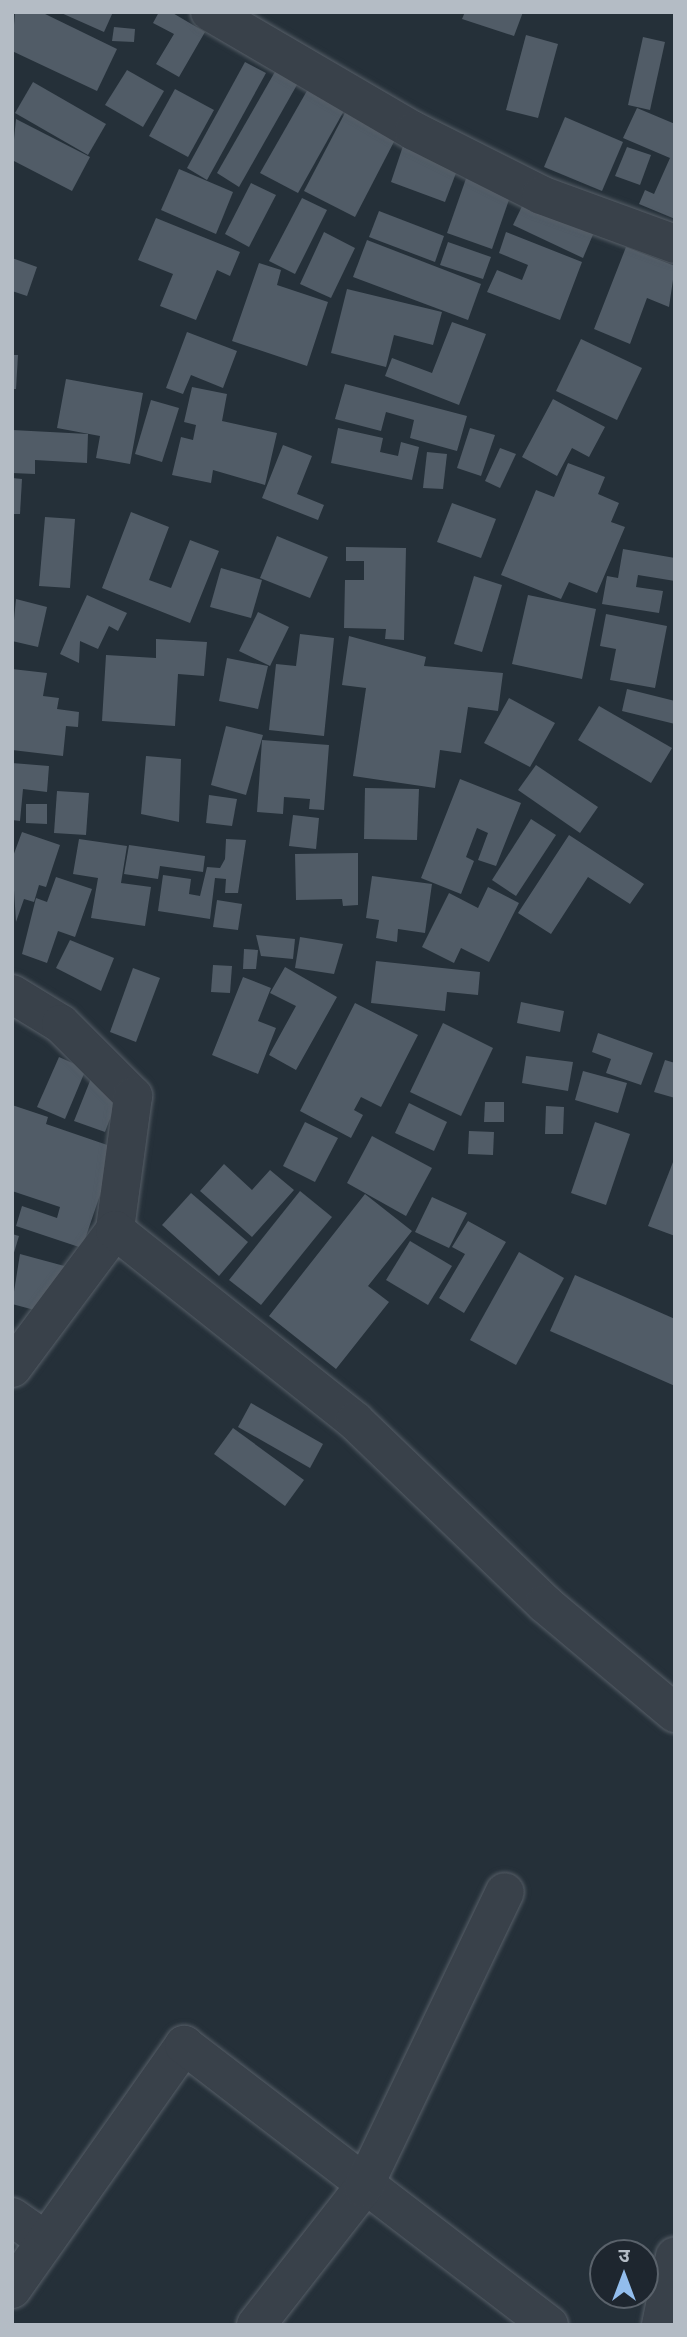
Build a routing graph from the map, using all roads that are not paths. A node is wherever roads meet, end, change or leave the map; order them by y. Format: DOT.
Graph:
graph roads {
  1 [pos="210,12"];
  2 [pos="675,244"];
  3 [pos="12,994"];
  4 [pos="115,1230"];
  5 [pos="12,1368"];
  6 [pos="675,1713"];
  7 [pos="505,1892"];
  8 [pos="363,2188"];
  9 [pos="27,2228"];
  10 [pos="675,2256"];
  11 [pos="12,2289"];
  12 [pos="256,2325"];
  13 [pos="549,2325"];
  14 [pos="661,2325"];
  1 -- 2 [label="street"];
  3 -- 4 [label="street"];
  4 -- 5 [label="street"];
  4 -- 6 [label="street"];
  7 -- 8 [label="street"];
  8 -- 9 [label="street"];
  8 -- 12 [label="street"];
  8 -- 13 [label="street"];
  9 -- 11 [label="street"];
  10 -- 14 [label="street"];
}
